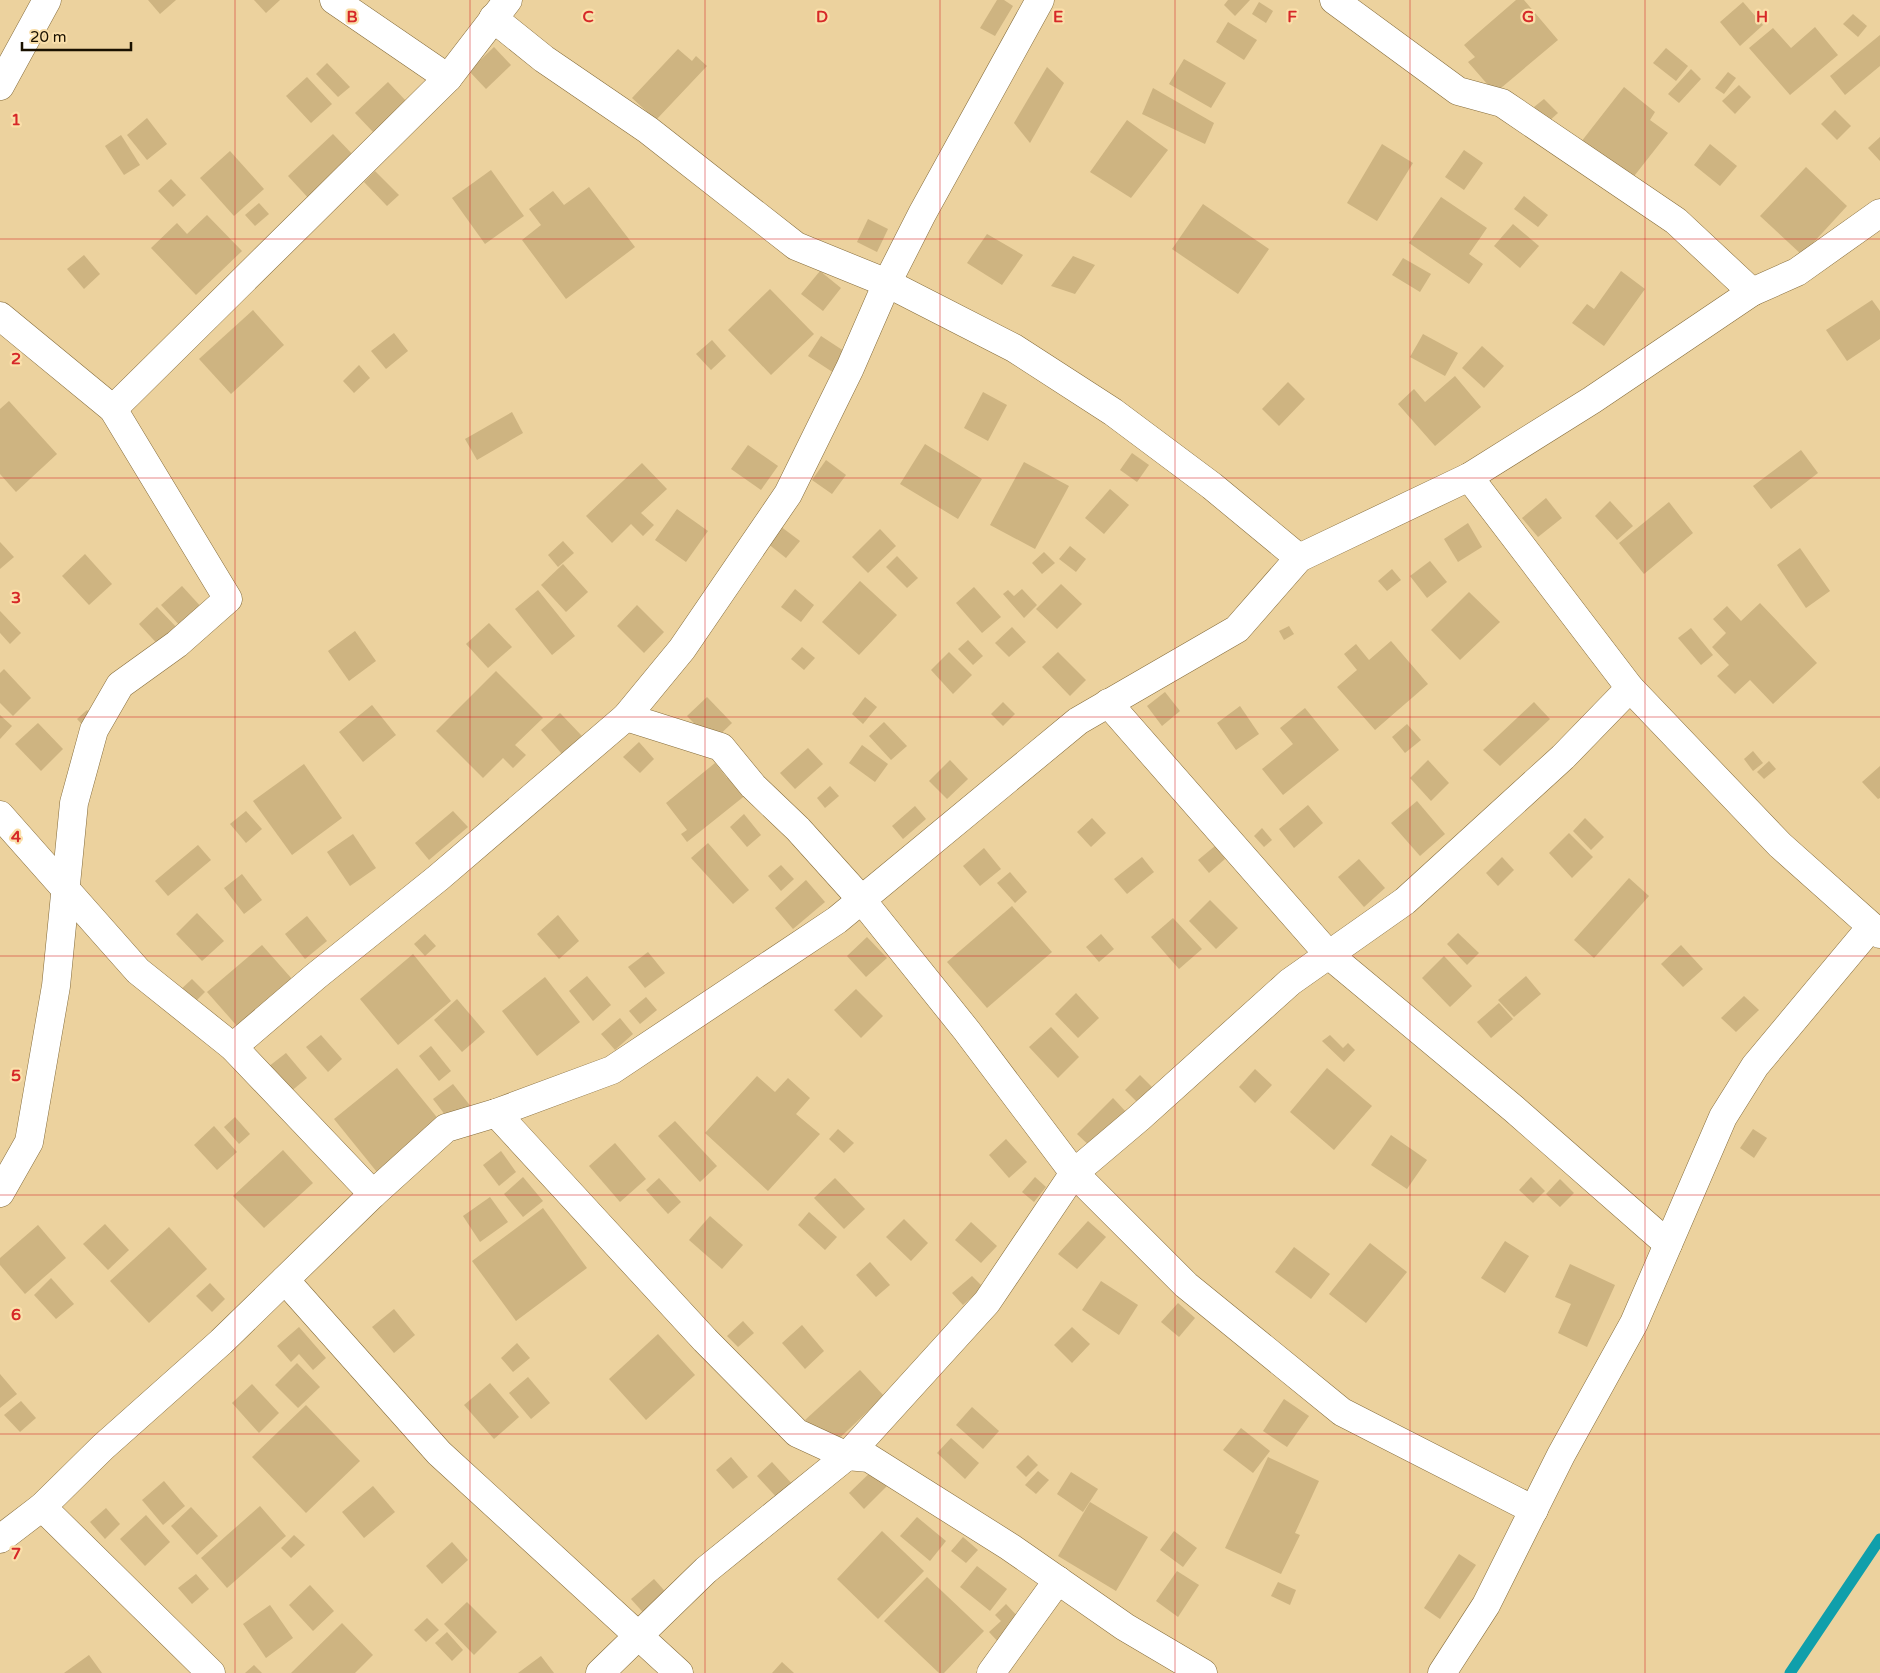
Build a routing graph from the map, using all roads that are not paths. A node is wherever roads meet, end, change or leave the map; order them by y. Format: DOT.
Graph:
graph roads {
  1 [pos="47,0"];
  2 [pos="334,0"];
  3 [pos="1040,0"];
  4 [pos="1334,0"];
  5 [pos="501,9"];
  6 [pos="448,78"];
  7 [pos="0,86"];
  8 [pos="1880,213"];
  9 [pos="887,283"];
  10 [pos="1752,292"];
  11 [pos="0,316"];
  12 [pos="113,410"];
  13 [pos="1469,476"];
  14 [pos="1299,558"];
  15 [pos="1630,688"];
  16 [pos="1108,703"];
  17 [pos="626,717"];
  18 [pos="0,815"];
  19 [pos="67,890"];
  20 [pos="861,899"];
  21 [pos="1876,931"];
  22 [pos="1329,954"];
  23 [pos="233,1047"];
  24 [pos="496,1113"];
  25 [pos="1074,1173"];
  26 [pos="0,1194"];
  27 [pos="373,1194"];
  28 [pos="1668,1244"];
  29 [pos="285,1280"];
  30 [pos="847,1456"];
  31 [pos="42,1507"];
  32 [pos="1534,1510"];
  33 [pos="0,1539"];
  34 [pos="1058,1580"];
  35 [pos="637,1635"];
  36 [pos="211,1673"];
  37 [pos="600,1673"];
  38 [pos="679,1673"];
  39 [pos="991,1673"];
  40 [pos="1203,1673"];
  41 [pos="1442,1673"];
  1 -- 7 [label="street"];
  2 -- 6 [label="street"];
  3 -- 9 [label="street"];
  4 -- 10 [label="street"];
  5 -- 6 [label="street"];
  5 -- 9 [label="street"];
  6 -- 12 [label="street"];
  8 -- 10 [label="street"];
  9 -- 14 [label="street"];
  9 -- 17 [label="street"];
  10 -- 13 [label="street"];
  11 -- 12 [label="street"];
  12 -- 19 [label="street"];
  13 -- 14 [label="street"];
  13 -- 15 [label="street"];
  14 -- 16 [label="street"];
  15 -- 21 [label="street"];
  15 -- 22 [label="street"];
  16 -- 20 [label="street"];
  16 -- 22 [label="street"];
  17 -- 20 [label="street"];
  17 -- 23 [label="street"];
  18 -- 19 [label="street"];
  19 -- 23 [label="street"];
  19 -- 26 [label="street"];
  20 -- 24 [label="street"];
  20 -- 25 [label="street"];
  21 -- 28 [label="street"];
  22 -- 25 [label="street"];
  22 -- 28 [label="street"];
  23 -- 27 [label="street"];
  24 -- 27 [label="street"];
  24 -- 30 [label="street"];
  25 -- 30 [label="street"];
  25 -- 32 [label="street"];
  27 -- 29 [label="street"];
  28 -- 32 [label="street"];
  29 -- 31 [label="street"];
  29 -- 35 [label="street"];
  30 -- 34 [label="street"];
  30 -- 35 [label="street"];
  31 -- 33 [label="street"];
  31 -- 36 [label="street"];
  32 -- 41 [label="street"];
  34 -- 39 [label="street"];
  34 -- 40 [label="street"];
  35 -- 37 [label="street"];
  35 -- 38 [label="street"];
}
